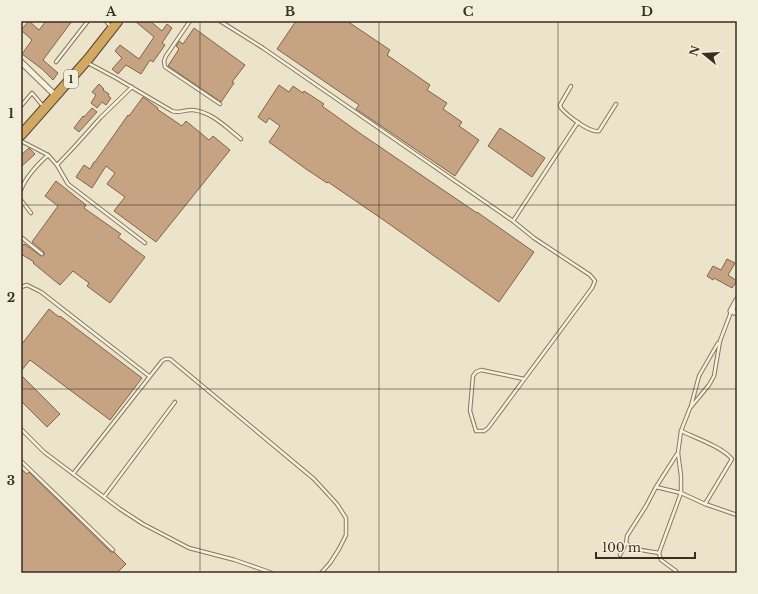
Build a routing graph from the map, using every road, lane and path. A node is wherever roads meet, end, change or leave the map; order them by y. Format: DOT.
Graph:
graph roads {
  1 [pos="88,21"];
  2 [pos="190,21"];
  3 [pos="220,21"];
  4 [pos="112,23"];
  5 [pos="21,62"];
  6 [pos="56,62"];
  7 [pos="86,62"];
  8 [pos="571,86"];
  9 [pos="132,87"];
  10 [pos="56,96"];
  11 [pos="220,104"];
  12 [pos="616,104"];
  13 [pos="21,106"];
  14 [pos="45,108"];
  15 [pos="578,122"];
  16 [pos="21,135"];
  17 [pos="241,139"];
  18 [pos="21,141"];
  19 [pos="48,155"];
  20 [pos="57,165"];
  21 [pos="21,190"];
  22 [pos="21,200"];
  23 [pos="31,213"];
  24 [pos="513,221"];
  25 [pos="21,237"];
  26 [pos="145,243"];
  27 [pos="42,254"];
  28 [pos="21,288"];
  29 [pos="737,300"];
  30 [pos="731,312"];
  31 [pos="737,313"];
  32 [pos="720,341"];
  33 [pos="149,376"];
  34 [pos="524,379"];
  35 [pos="175,402"];
  36 [pos="690,408"];
  37 [pos="21,429"];
  38 [pos="682,430"];
  39 [pos="678,453"];
  40 [pos="21,461"];
  41 [pos="73,474"];
  42 [pos="656,487"];
  43 [pos="681,493"];
  44 [pos="104,497"];
  45 [pos="706,504"];
  46 [pos="737,515"];
  47 [pos="626,542"];
  48 [pos="113,550"];
  49 [pos="659,553"];
  50 [pos="620,555"];
  51 [pos="676,570"];
  52 [pos="272,573"];
  53 [pos="321,573"];
  1 -- 6 [label="lane"];
  2 -- 11 [label="lane"];
  3 -- 24 [label="lane"];
  4 -- 7 [label="highway, 1"];
  5 -- 10 [label="street"];
  7 -- 9 [label="lane"];
  7 -- 10 [label="highway, 1"];
  8 -- 15 [label="lane"];
  9 -- 17 [label="lane"];
  9 -- 20 [label="lane"];
  10 -- 14 [label="highway, 1"];
  12 -- 15 [label="lane"];
  13 -- 14 [label="lane"];
  14 -- 16 [label="highway, 1"];
  15 -- 24 [label="lane"];
  18 -- 19 [label="lane"];
  19 -- 20 [label="lane"];
  19 -- 21 [label="lane"];
  20 -- 26 [label="lane"];
  22 -- 23 [label="lane"];
  24 -- 34 [label="lane"];
  25 -- 27 [label="lane"];
  28 -- 33 [label="lane"];
  29 -- 30 [label="street"];
  30 -- 31 [label="street"];
  30 -- 32 [label="lane"];
  32 -- 36 [label="lane"];
  32 -- 36 [label="lane"];
  33 -- 41 [label="lane"];
  33 -- 53 [label="lane"];
  34 -- 34 [label="lane"];
  35 -- 44 [label="lane"];
  36 -- 38 [label="lane"];
  37 -- 41 [label="lane"];
  38 -- 39 [label="lane"];
  38 -- 45 [label="lane"];
  39 -- 42 [label="lane"];
  39 -- 43 [label="lane"];
  40 -- 48 [label="lane"];
  41 -- 44 [label="lane"];
  42 -- 43 [label="lane"];
  42 -- 47 [label="lane"];
  43 -- 45 [label="lane"];
  43 -- 49 [label="lane"];
  44 -- 52 [label="lane"];
  45 -- 46 [label="lane"];
  47 -- 49 [label="lane"];
  47 -- 50 [label="lane"];
  49 -- 51 [label="lane"];
}
